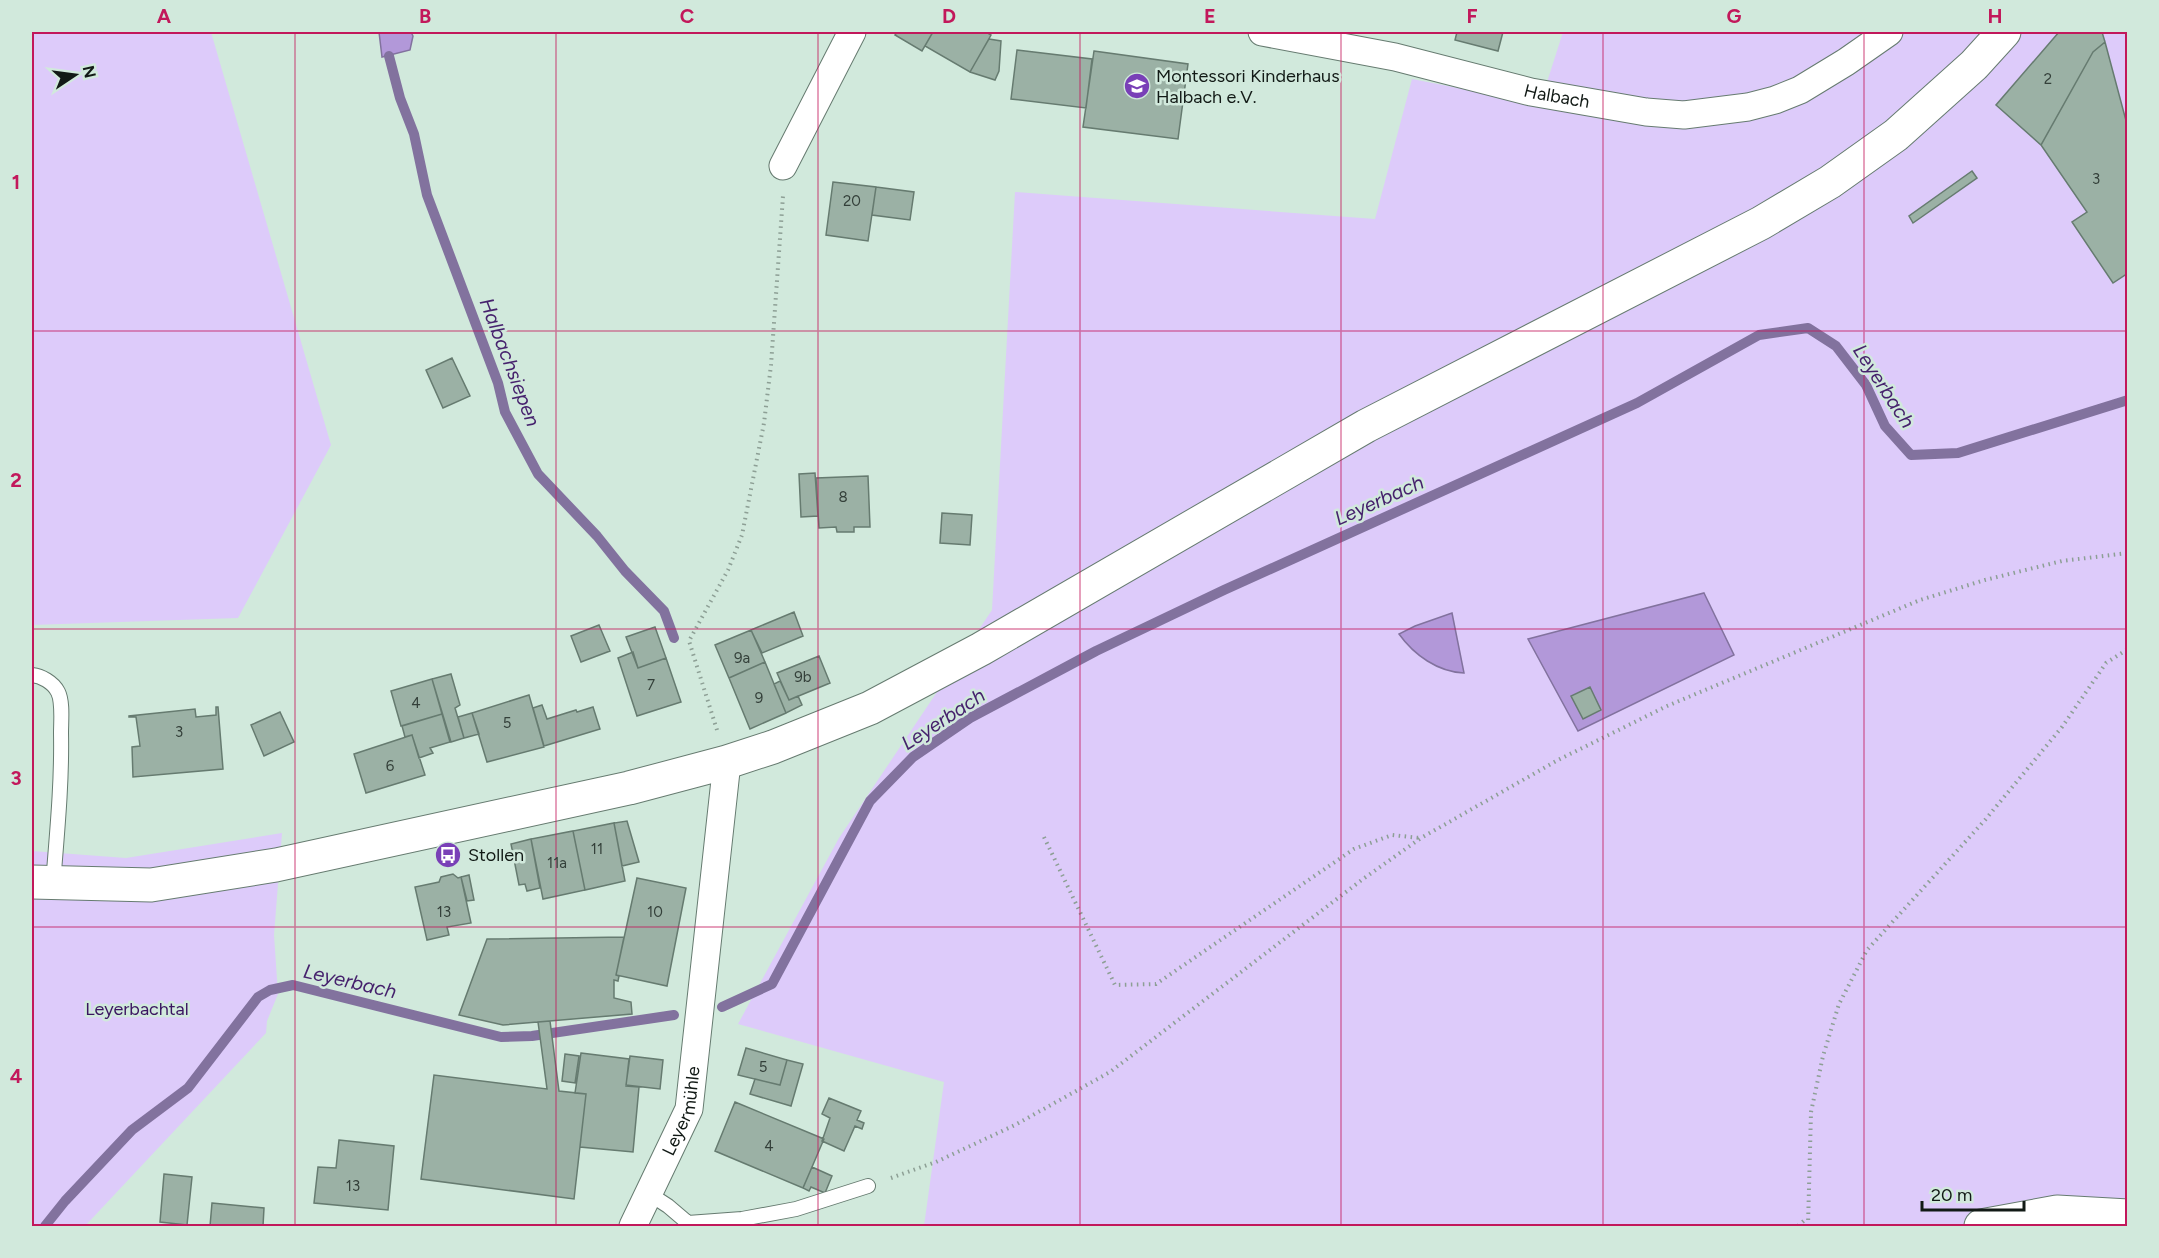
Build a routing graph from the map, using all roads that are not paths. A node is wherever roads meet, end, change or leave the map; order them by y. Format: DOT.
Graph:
graph roads {
  1 [pos="852,32"];
  2 [pos="1262,32"];
  3 [pos="1889,32"];
  4 [pos="2004,32"];
  5 [pos="783,166"];
  6 [pos="32,675"];
  7 [pos="727,762"];
  8 [pos="42,883"];
  9 [pos="868,1186"];
  10 [pos="648,1193"];
  11 [pos="2127,1216"];
  12 [pos="633,1227"];
  13 [pos="1981,1227"];
  1 -- 5 [label="street"];
  2 -- 3 [label="street, Halbach"];
  4 -- 7 [label="main road"];
  6 -- 8 [label="lane"];
  7 -- 8 [label="main road"];
  7 -- 10 [label="street, Leyermühle"];
  9 -- 10 [label="lane"];
  10 -- 12 [label="street, Leyermühle"];
  11 -- 13 [label="main road"];
}
